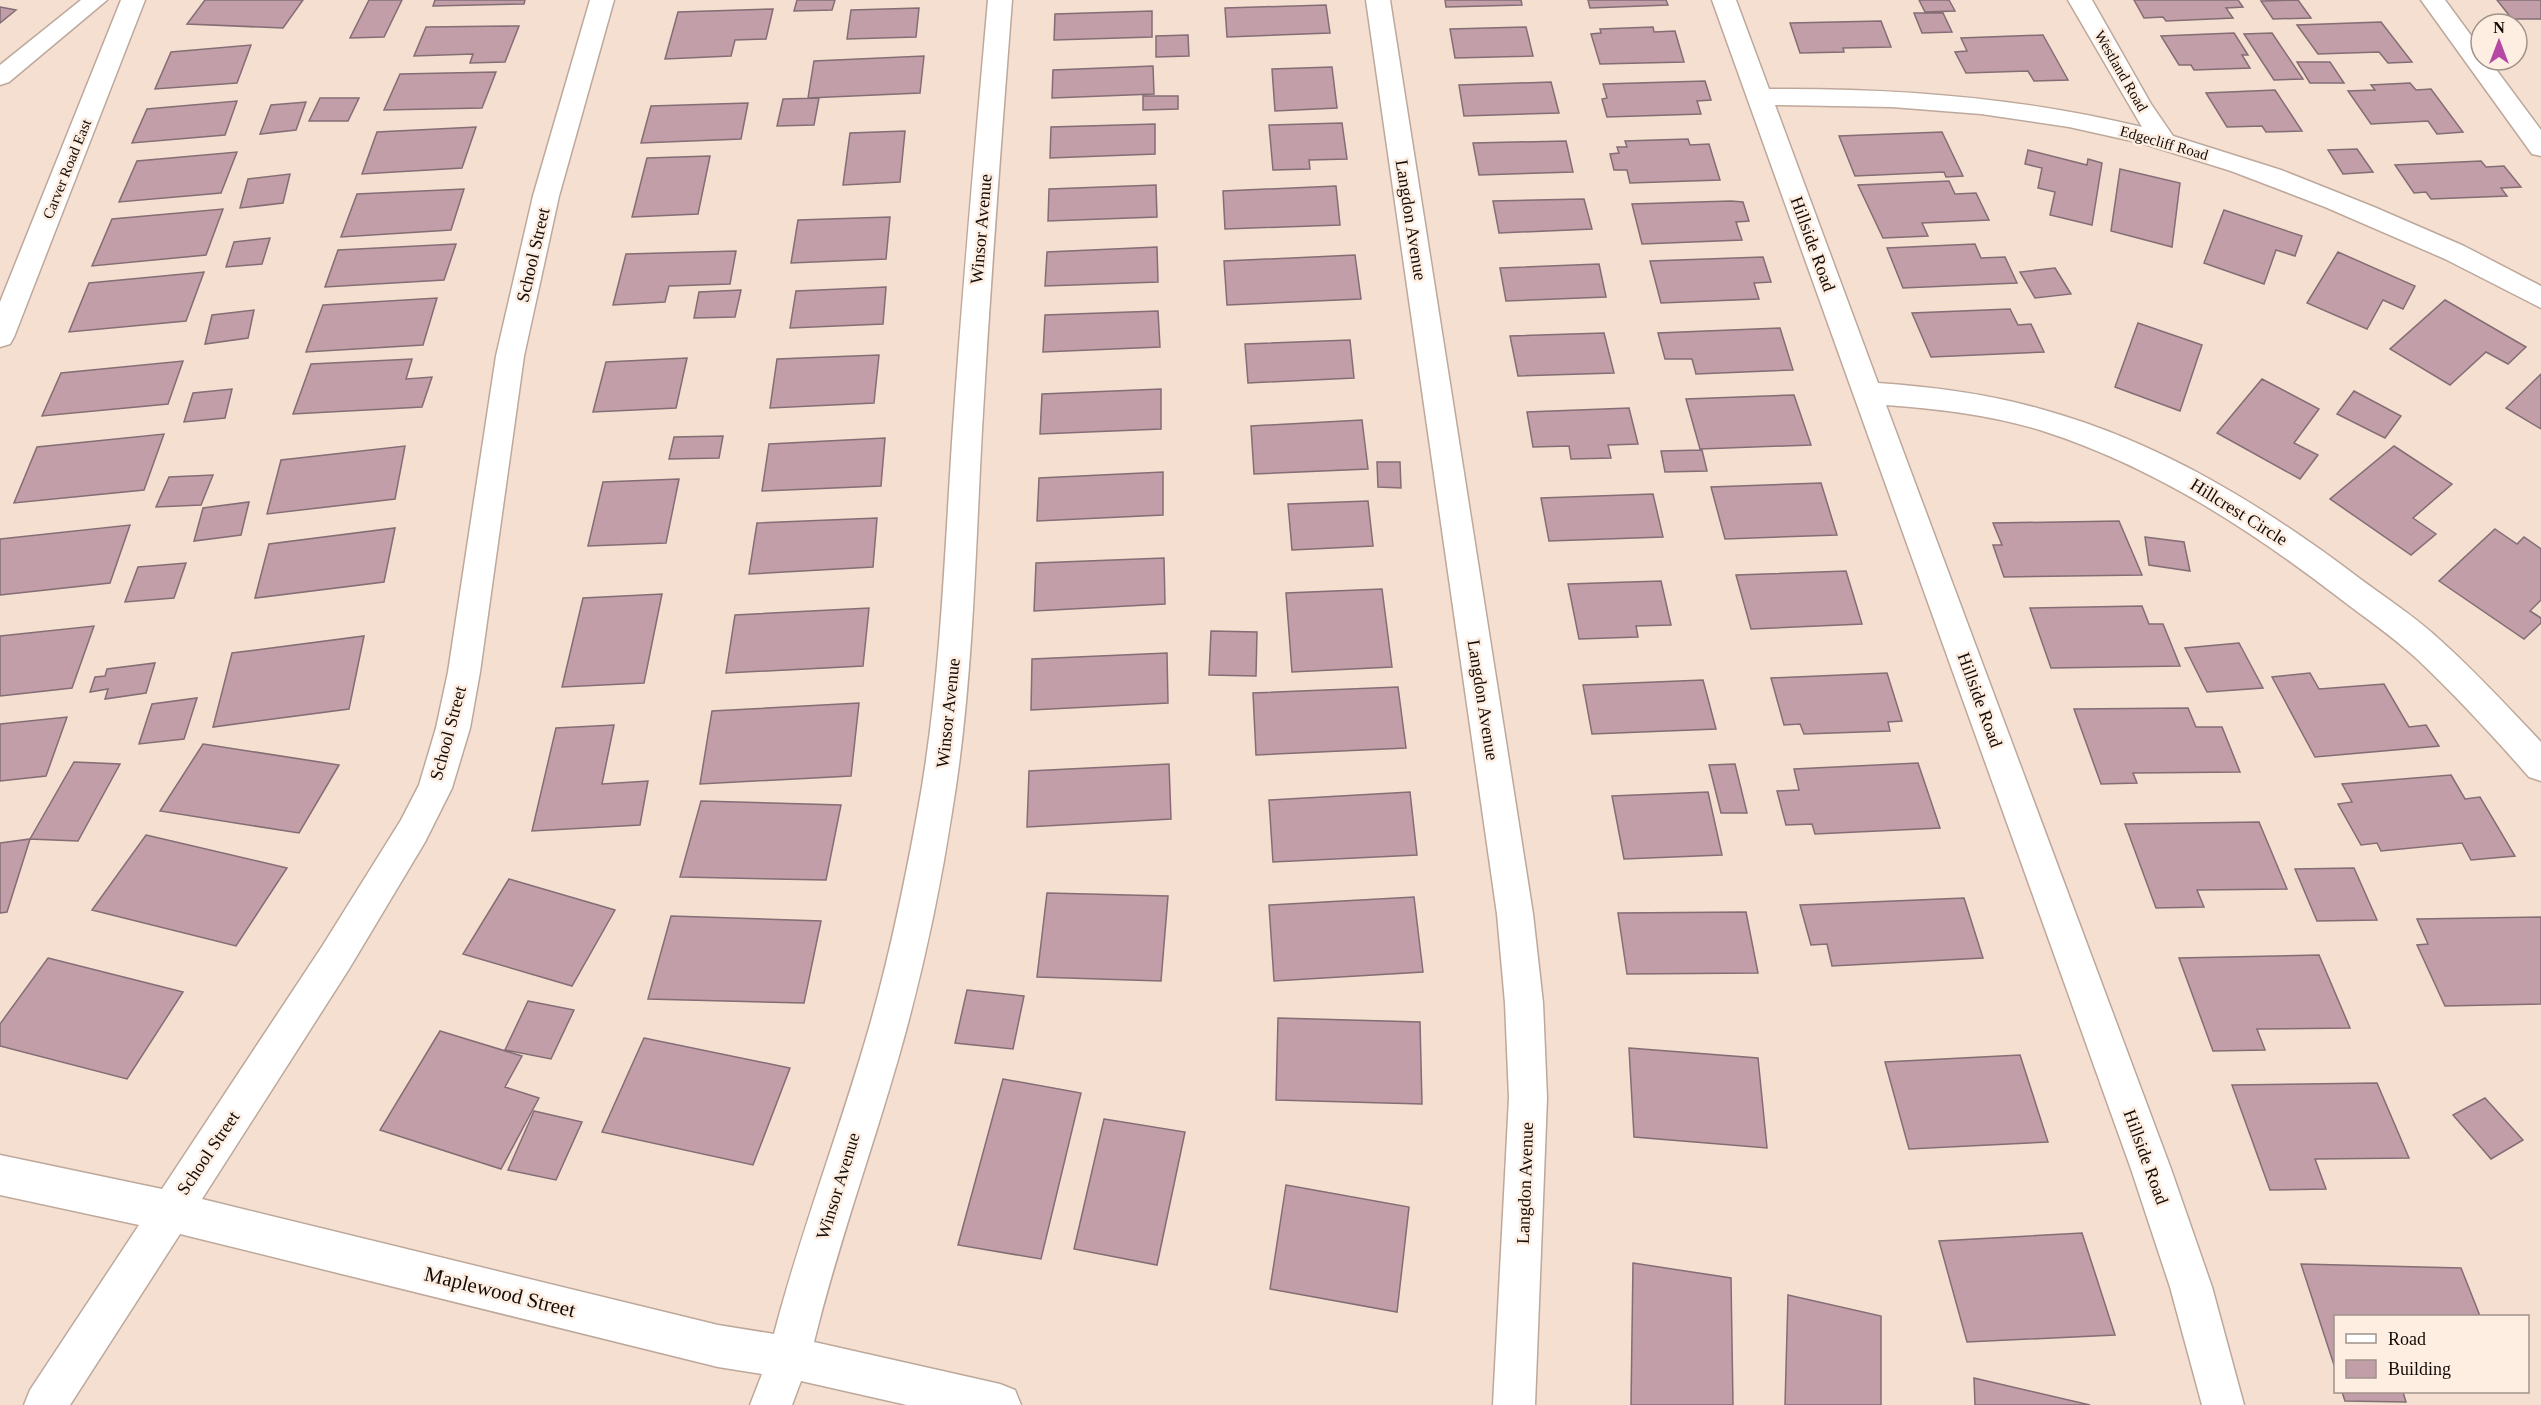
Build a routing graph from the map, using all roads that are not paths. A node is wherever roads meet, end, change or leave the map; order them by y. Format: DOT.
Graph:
graph roads {
  1 [pos="96,0"];
  2 [pos="133,0"];
  3 [pos="602,0"];
  4 [pos="1000,0"];
  5 [pos="1378,0"];
  6 [pos="1725,0"];
  7 [pos="2080,0"];
  8 [pos="2433,0"];
  9 [pos="0,77"];
  10 [pos="1760,97"];
  11 [pos="2164,141"];
  12 [pos="2541,148"];
  13 [pos="29,264"];
  14 [pos="0,266"];
  15 [pos="2541,298"];
  16 [pos="0,337"];
  17 [pos="1868,393"];
  18 [pos="2541,766"];
  19 [pos="0,1175"];
  20 [pos="169,1211"];
  21 [pos="789,1357"];
  22 [pos="45,1405"];
  23 [pos="771,1405"];
  24 [pos="1000,1405"];
  25 [pos="1514,1405"];
  26 [pos="2223,1405"];
  1 -- 9 [label="street"];
  2 -- 13 [label="street, Carver Road East"];
  3 -- 20 [label="street, School Street"];
  4 -- 21 [label="street, Winsor Avenue"];
  5 -- 25 [label="street, Langdon Avenue"];
  6 -- 10 [label="street, Hillside Road"];
  7 -- 11 [label="street, Westland Road"];
  8 -- 12 [label="street"];
  10 -- 11 [label="street, Edgecliff Road"];
  10 -- 17 [label="street, Hillside Road"];
  11 -- 15 [label="street, Edgecliff Road"];
  13 -- 14 [label="street"];
  13 -- 16 [label="street, Carver Road East"];
  17 -- 18 [label="street, Hillcrest Circle"];
  17 -- 26 [label="street, Hillside Road"];
  19 -- 20 [label="street, Maplewood Street"];
  20 -- 21 [label="street, Maplewood Street"];
  20 -- 22 [label="street, School Street"];
  21 -- 23 [label="street, Winsor Avenue"];
  21 -- 24 [label="street, Maplewood Street"];
}
